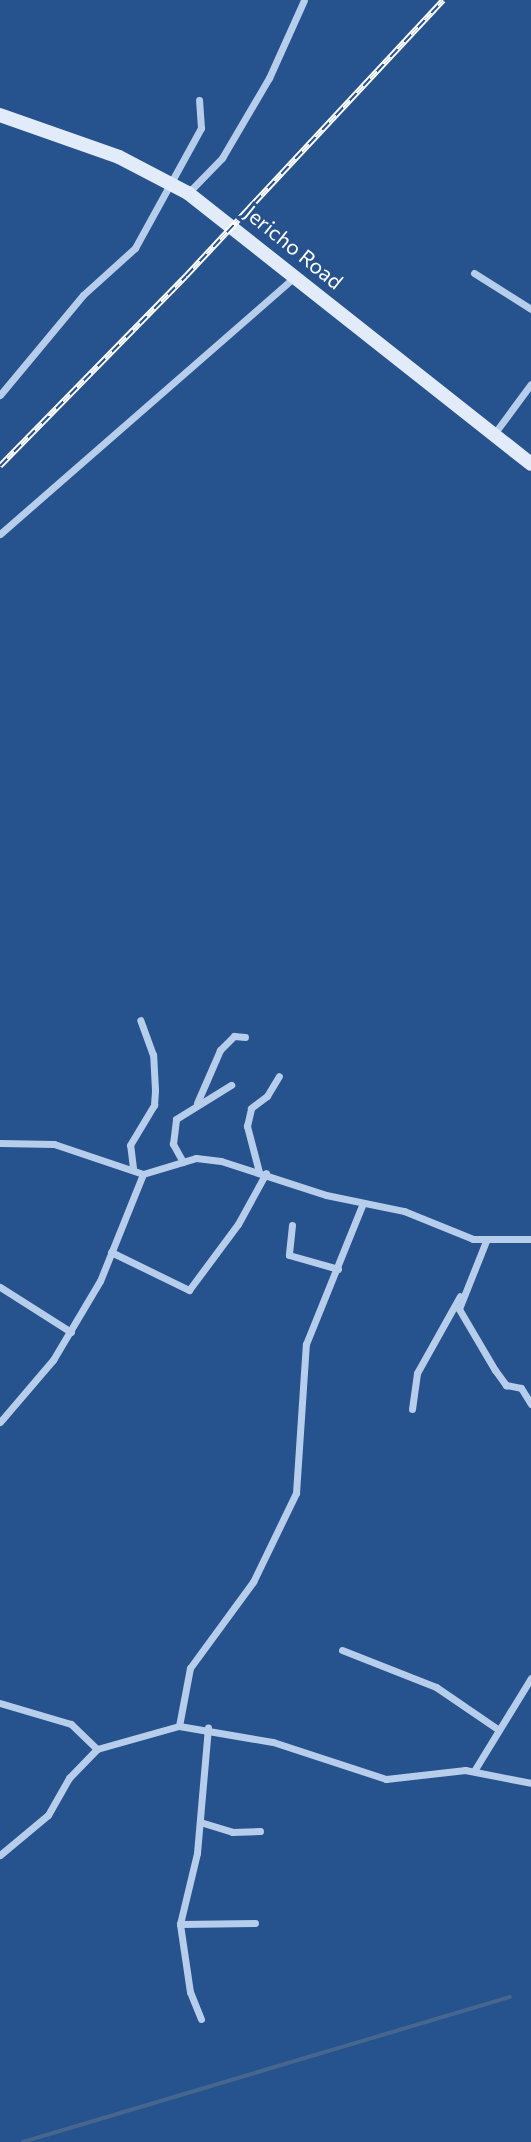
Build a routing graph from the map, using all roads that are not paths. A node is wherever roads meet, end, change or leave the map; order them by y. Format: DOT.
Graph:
graph roads {
  1 [pos="304,0"];
  2 [pos="200,100"];
  3 [pos="0,115"];
  4 [pos="173,184"];
  5 [pos="192,197"];
  6 [pos="474,273"];
  7 [pos="295,276"];
  8 [pos="531,309"];
  9 [pos="531,384"];
  10 [pos="0,394"];
  11 [pos="494,434"];
  12 [pos="531,464"];
  13 [pos="0,534"];
  14 [pos="139,1020"];
  15 [pos="245,1037"];
  16 [pos="279,1076"];
  17 [pos="231,1085"];
  18 [pos="197,1104"];
  19 [pos="0,1143"];
  20 [pos="183,1162"];
  21 [pos="133,1168"];
  22 [pos="262,1172"];
  23 [pos="143,1174"];
  24 [pos="363,1203"];
  25 [pos="292,1225"];
  26 [pos="531,1238"];
  27 [pos="486,1241"];
  28 [pos="111,1252"];
  29 [pos="338,1269"];
  30 [pos="470,1280"];
  31 [pos="0,1287"];
  32 [pos="71,1332"];
  33 [pos="531,1404"];
  34 [pos="412,1409"];
  35 [pos="0,1422"];
  36 [pos="342,1650"];
  37 [pos="531,1678"];
  38 [pos="0,1703"];
  39 [pos="179,1726"];
  40 [pos="208,1727"];
  41 [pos="499,1730"];
  42 [pos="97,1749"];
  43 [pos="474,1771"];
  44 [pos="531,1783"];
  45 [pos="200,1822"];
  46 [pos="260,1830"];
  47 [pos="0,1854"];
  48 [pos="255,1923"];
  49 [pos="180,1924"];
  50 [pos="201,2020"];
  1 -- 5 [label="street"];
  2 -- 4 [label="street"];
  3 -- 4 [label="street, Jericho Road"];
  4 -- 5 [label="street, Jericho Road"];
  4 -- 10 [label="street"];
  5 -- 7 [label="street, Jericho Road"];
  6 -- 8 [label="street"];
  7 -- 11 [label="street, Jericho Road"];
  7 -- 13 [label="street"];
  9 -- 11 [label="street"];
  11 -- 12 [label="street, Jericho Road"];
  14 -- 21 [label="street"];
  15 -- 18 [label="street"];
  16 -- 22 [label="street"];
  17 -- 18 [label="street"];
  18 -- 20 [label="street"];
  19 -- 21 [label="street"];
  20 -- 22 [label="street"];
  20 -- 23 [label="street"];
  21 -- 23 [label="street"];
  22 -- 24 [label="street"];
  22 -- 28 [label="street"];
  23 -- 28 [label="street"];
  24 -- 27 [label="street"];
  24 -- 29 [label="street"];
  25 -- 29 [label="street"];
  26 -- 27 [label="street"];
  27 -- 30 [label="street"];
  28 -- 32 [label="street"];
  29 -- 39 [label="street"];
  30 -- 33 [label="street"];
  30 -- 34 [label="street"];
  31 -- 32 [label="street"];
  32 -- 35 [label="street"];
  36 -- 41 [label="street"];
  37 -- 41 [label="street"];
  38 -- 42 [label="street"];
  39 -- 40 [label="street"];
  39 -- 42 [label="street"];
  40 -- 43 [label="street"];
  40 -- 45 [label="street"];
  41 -- 43 [label="street"];
  42 -- 47 [label="street"];
  43 -- 44 [label="street"];
  45 -- 46 [label="street"];
  45 -- 49 [label="street"];
  48 -- 49 [label="street"];
  49 -- 50 [label="street"];
}
